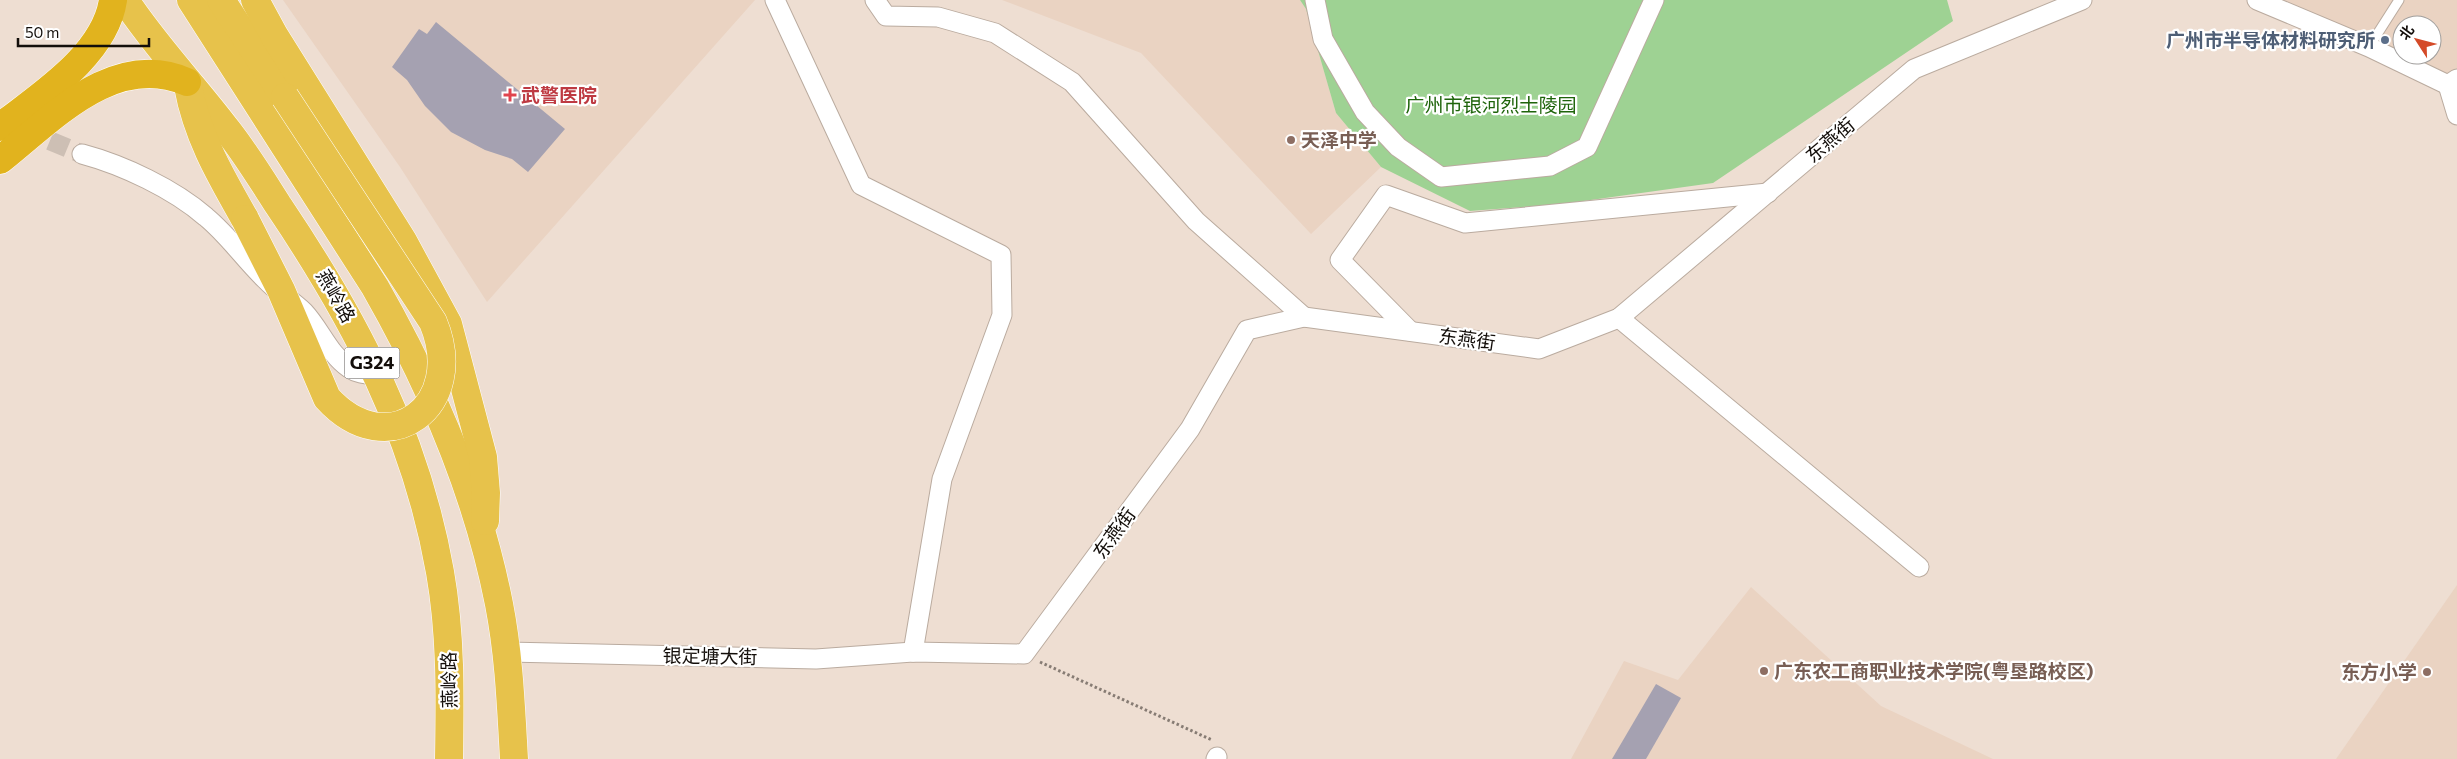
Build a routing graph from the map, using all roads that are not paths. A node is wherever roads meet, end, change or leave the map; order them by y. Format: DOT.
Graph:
graph roads {
  1 [pos="113,0"];
  2 [pos="125,0"];
  3 [pos="191,0"];
  4 [pos="221,0"];
  5 [pos="775,0"];
  6 [pos="875,0"];
  7 [pos="1315,0"];
  8 [pos="1654,0"];
  9 [pos="2082,0"];
  10 [pos="2257,0"];
  11 [pos="2399,0"];
  12 [pos="255,1"];
  13 [pos="2368,47"];
  14 [pos="187,82"];
  15 [pos="2453,82"];
  16 [pos="2457,115"];
  17 [pos="0,127"];
  18 [pos="82,154"];
  19 [pos="0,160"];
  20 [pos="1768,194"];
  21 [pos="1304,317"];
  22 [pos="1619,318"];
  23 [pos="1410,332"];
  24 [pos="377,375"];
  25 [pos="484,542"];
  26 [pos="1919,567"];
  27 [pos="506,652"];
  28 [pos="913,652"];
  29 [pos="449,759"];
  30 [pos="514,759"];
  1 -- 17 [label="highway"];
  2 -- 14 [label="highway, 燕岭路 / G324"];
  3 -- 25 [label="highway, 燕岭路 / G324"];
  4 -- 14 [label="highway, bridge"];
  5 -- 28 [label="street"];
  6 -- 21 [label="street"];
  7 -- 8 [label="street"];
  9 -- 20 [label="street, 东燕街"];
  10 -- 13 [label="street"];
  11 -- 13 [label="lane"];
  12 -- 25 [label="highway"];
  13 -- 15 [label="street"];
  14 -- 19 [label="highway"];
  14 -- 24 [label="highway, 燕岭路 / G324"];
  15 -- 16 [label="street"];
  18 -- 24 [label="street"];
  20 -- 22 [label="street, 东燕街"];
  20 -- 23 [label="street"];
  21 -- 23 [label="street, 东燕街"];
  21 -- 28 [label="street, 东燕街"];
  22 -- 23 [label="street, 东燕街"];
  22 -- 26 [label="street"];
  24 -- 29 [label="highway, 燕岭路 / G324"];
  25 -- 27 [label="highway, 燕岭路 / G324"];
  27 -- 28 [label="street, 银定塘大街"];
  27 -- 30 [label="highway, 燕岭路 / G324"];
}
